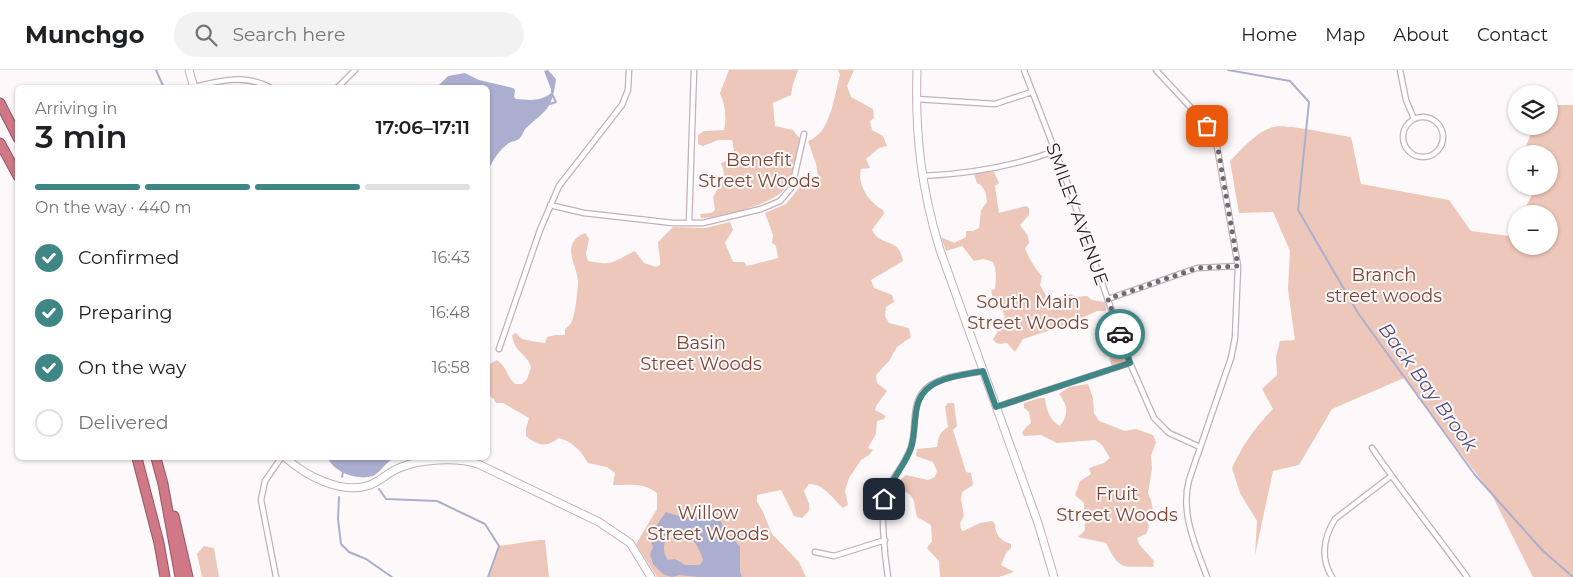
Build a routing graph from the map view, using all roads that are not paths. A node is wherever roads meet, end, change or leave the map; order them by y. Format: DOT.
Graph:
graph roads {
  1 [pos="189,70"];
  2 [pos="355,70"];
  3 [pos="630,70"];
  4 [pos="694,70"];
  5 [pos="917,70"];
  6 [pos="1024,70"];
  7 [pos="1156,70"];
  8 [pos="1400,70"];
  9 [pos="193,85"];
  10 [pos="203,85"];
  11 [pos="266,85"];
  12 [pos="339,85"];
  13 [pos="1032,92"];
  14 [pos="916,99"];
  15 [pos="0,103"];
  16 [pos="1414,119"];
  17 [pos="15,132"];
  18 [pos="804,134"];
  19 [pos="0,143"];
  20 [pos="1055,151"];
  21 [pos="15,170"];
  22 [pos="922,176"];
  23 [pos="550,205"];
  24 [pos="689,224"];
  25 [pos="1238,266"];
  26 [pos="1108,299"];
  27 [pos="499,349"];
  28 [pos="1130,363"];
  29 [pos="983,371"];
  30 [pos="996,407"];
  31 [pos="1200,447"];
  32 [pos="1372,448"];
  33 [pos="138,460"];
  34 [pos="157,460"];
  35 [pos="281,460"];
  36 [pos="289,460"];
  37 [pos="461,460"];
  38 [pos="461,460"];
  39 [pos="1391,476"];
  40 [pos="163,484"];
  41 [pos="885,540"];
  42 [pos="815,552"];
  43 [pos="165,577"];
  44 [pos="180,577"];
  45 [pos="188,577"];
  46 [pos="276,577"];
  47 [pos="651,577"];
  48 [pos="888,577"];
  49 [pos="1054,577"];
  50 [pos="1207,577"];
  51 [pos="1332,577"];
  52 [pos="1467,577"];
  1 -- 9 [label="main road"];
  2 -- 12 [label="street"];
  3 -- 23 [label="street"];
  4 -- 24 [label="street"];
  5 -- 14 [label="main road"];
  6 -- 13 [label="street, SMILEY AVENUE"];
  7 -- 25 [label="street"];
  8 -- 16 [label="street"];
  10 -- 11 [label="street"];
  13 -- 14 [label="street"];
  13 -- 20 [label="street, SMILEY AVENUE"];
  14 -- 22 [label="main road"];
  15 -- 17 [label="highway"];
  16 -- 16 [label="street"];
  18 -- 24 [label="street"];
  19 -- 21 [label="highway"];
  20 -- 22 [label="street"];
  20 -- 26 [label="street, SMILEY AVENUE"];
  22 -- 29 [label="main road"];
  23 -- 24 [label="street"];
  23 -- 27 [label="street"];
  25 -- 26 [label="street"];
  25 -- 31 [label="street"];
  26 -- 28 [label="street, SMILEY AVENUE"];
  28 -- 30 [label="street"];
  28 -- 31 [label="street, SMILEY AVENUE"];
  29 -- 30 [label="main road"];
  29 -- 41 [label="street"];
  30 -- 49 [label="main road"];
  31 -- 50 [label="street"];
  32 -- 39 [label="street"];
  33 -- 43 [label="highway"];
  34 -- 40 [label="highway"];
  35 -- 46 [label="street"];
  36 -- 37 [label="main road"];
  38 -- 47 [label="main road"];
  39 -- 51 [label="street"];
  39 -- 52 [label="street"];
  40 -- 44 [label="highway"];
  40 -- 45 [label="highway"];
  41 -- 42 [label="street"];
  41 -- 48 [label="street"];
}
